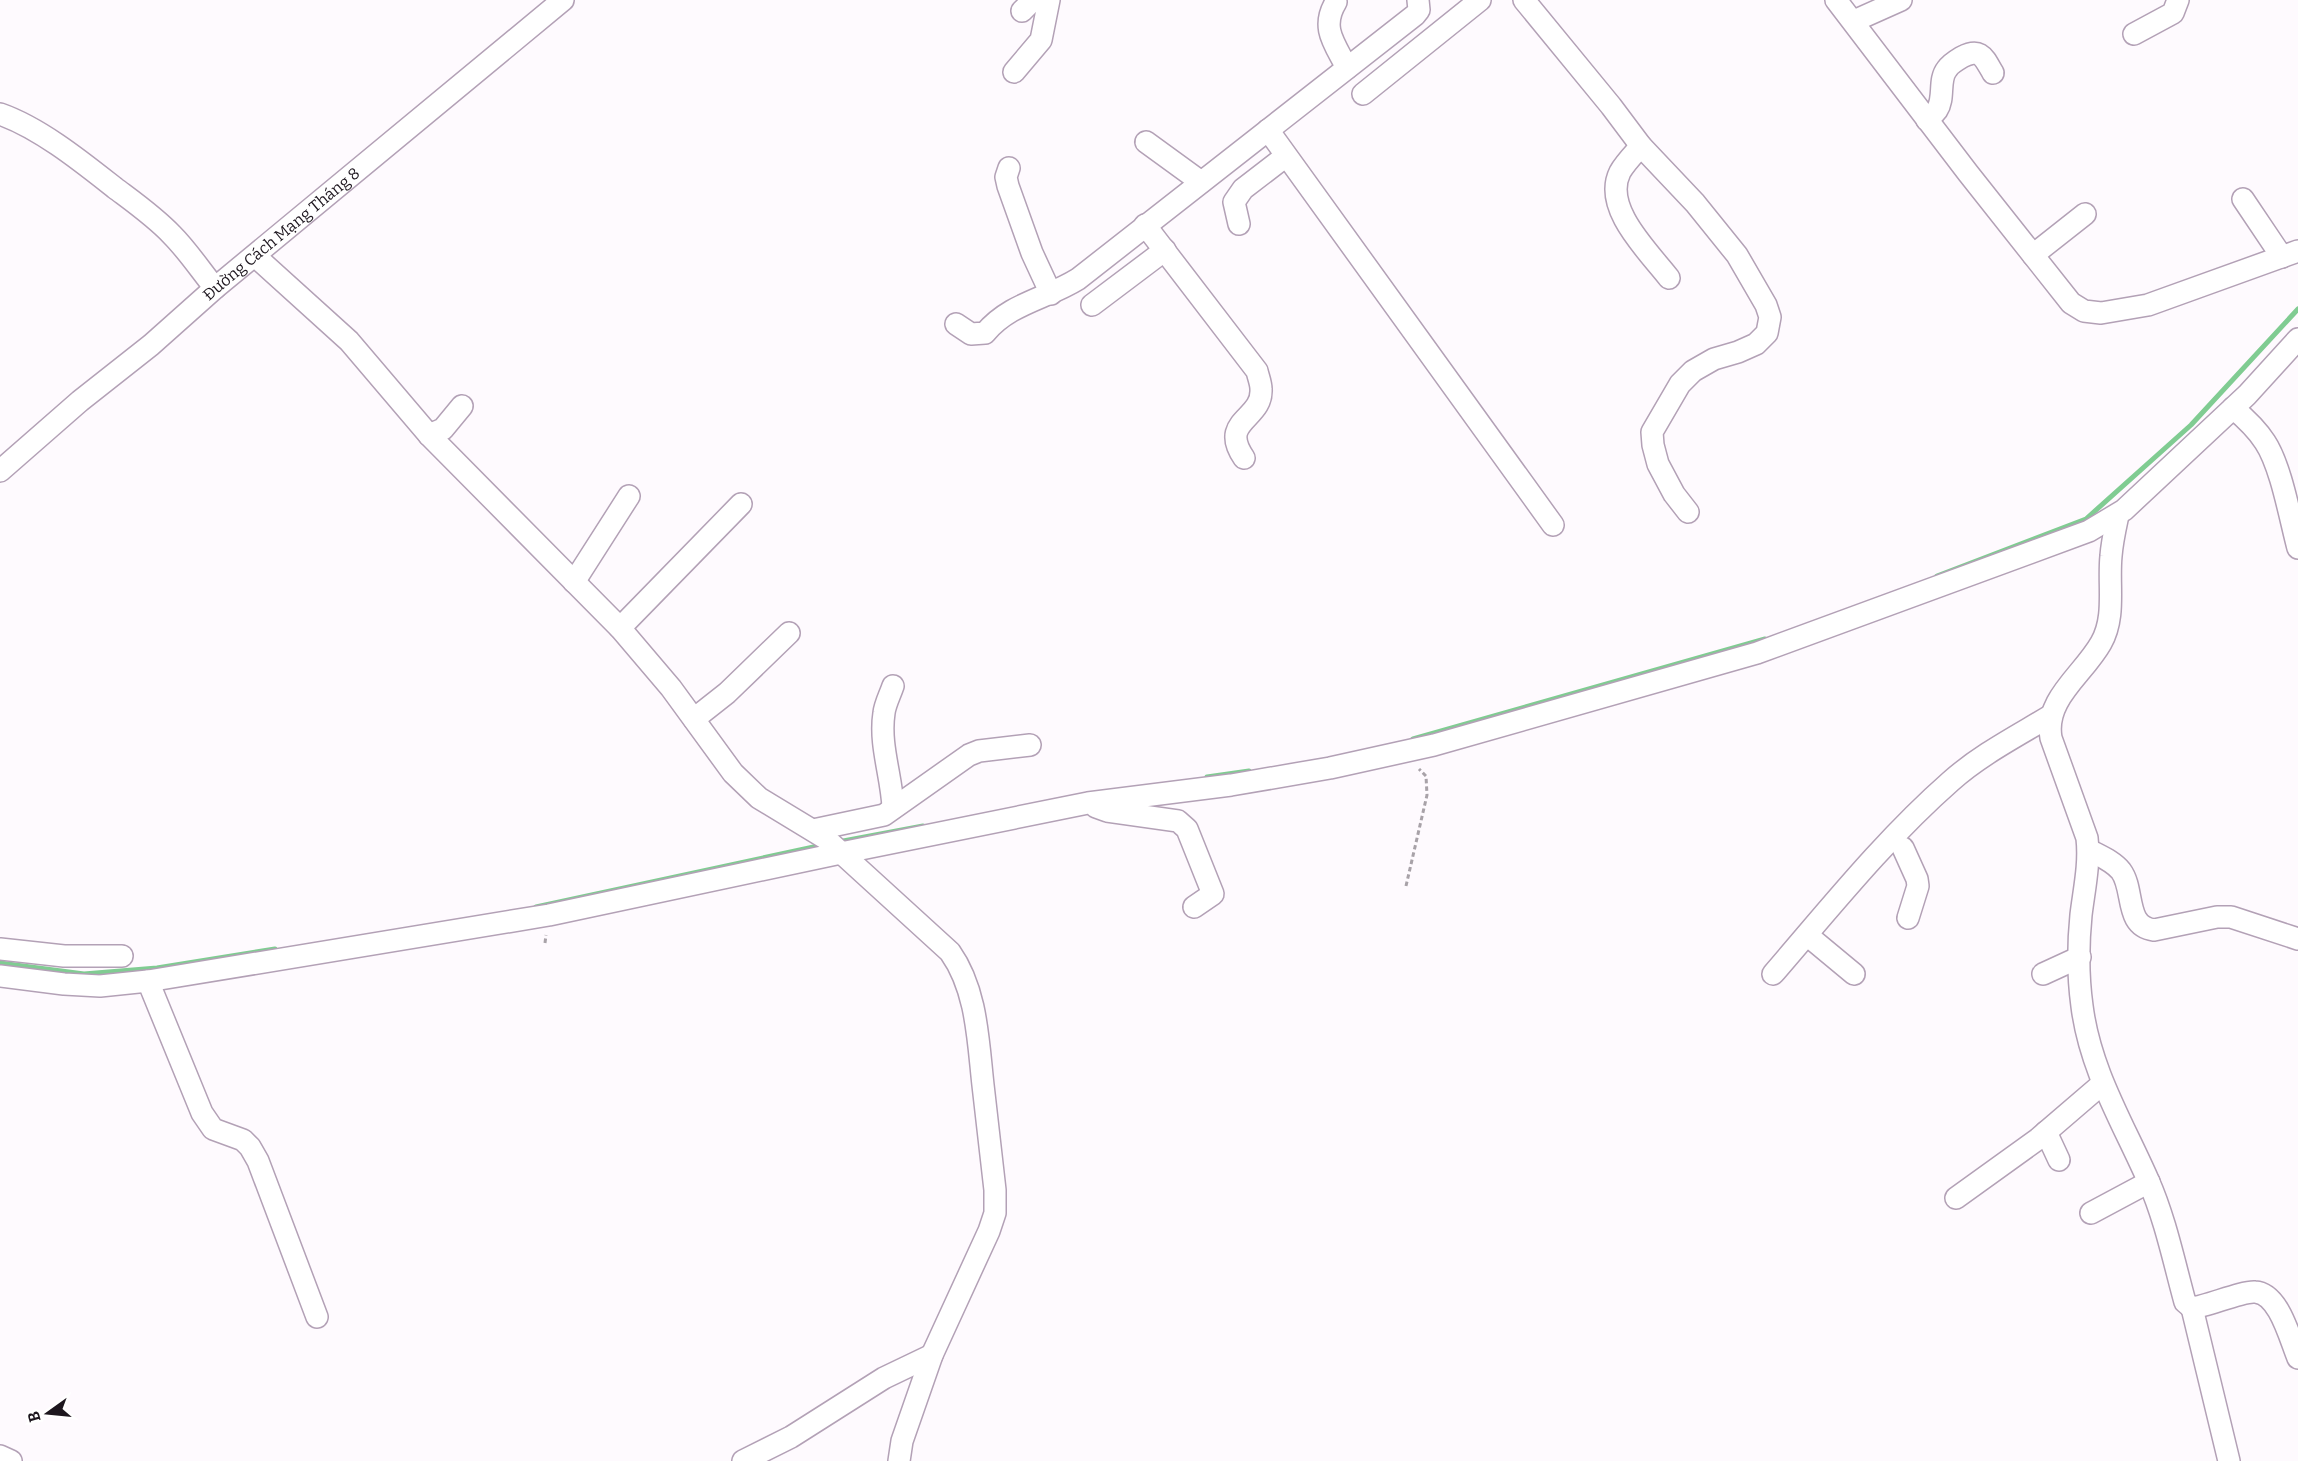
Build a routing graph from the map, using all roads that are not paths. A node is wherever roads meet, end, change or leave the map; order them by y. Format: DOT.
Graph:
graph roads {
  1 [pos="563,0"];
  2 [pos="1049,0"];
  3 [pos="1418,0"];
  4 [pos="1480,0"];
  5 [pos="1524,0"];
  6 [pos="1836,0"];
  7 [pos="1901,0"];
  8 [pos="2178,0"];
  9 [pos="1336,2"];
  10 [pos="1854,21"];
  11 [pos="2134,33"];
  12 [pos="1347,68"];
  13 [pos="1014,72"];
  14 [pos="1994,73"];
  15 [pos="1363,94"];
  16 [pos="0,114"];
  17 [pos="1927,120"];
  18 [pos="1268,130"];
  19 [pos="1146,142"];
  20 [pos="1641,146"];
  21 [pos="1287,156"];
  22 [pos="1008,168"];
  23 [pos="1201,182"];
  24 [pos="2243,199"];
  25 [pos="2085,214"];
  26 [pos="1239,224"];
  27 [pos="1145,225"];
  28 [pos="1165,250"];
  29 [pos="2290,254"];
  30 [pos="2033,255"];
  31 [pos="255,256"];
  32 [pos="1669,278"];
  33 [pos="215,288"];
  34 [pos="1051,294"];
  35 [pos="1092,305"];
  36 [pos="956,324"];
  37 [pos="2298,339"];
  38 [pos="462,406"];
  39 [pos="2233,408"];
  40 [pos="429,435"];
  41 [pos="1244,458"];
  42 [pos="0,471"];
  43 [pos="629,496"];
  44 [pos="741,504"];
  45 [pos="1688,512"];
  46 [pos="2118,515"];
  47 [pos="1553,525"];
  48 [pos="2298,548"];
  49 [pos="574,582"];
  50 [pos="620,628"];
  51 [pos="789,633"];
  52 [pos="893,686"];
  53 [pos="2050,716"];
  54 [pos="694,719"];
  55 [pos="1030,745"];
  56 [pos="1088,803"];
  57 [pos="893,808"];
  58 [pos="1900,841"];
  59 [pos="829,842"];
  60 [pos="2089,850"];
  61 [pos="1194,907"];
  62 [pos="1908,918"];
  63 [pos="1807,935"];
  64 [pos="2298,939"];
  65 [pos="0,950"];
  66 [pos="122,956"];
  67 [pos="2080,957"];
  68 [pos="1773,974"];
  69 [pos="1854,974"];
  70 [pos="2043,974"];
  71 [pos="0,976"];
  72 [pos="148,981"];
  73 [pos="2102,1084"];
  74 [pos="2046,1132"];
  75 [pos="2059,1160"];
  76 [pos="2149,1182"];
  77 [pos="1956,1198"];
  78 [pos="2091,1213"];
  79 [pos="2192,1308"];
  80 [pos="317,1317"];
  81 [pos="932,1355"];
  82 [pos="2298,1358"];
  83 [pos="0,1456"];
  84 [pos="11,1461"];
  85 [pos="743,1461"];
  86 [pos="899,1461"];
  87 [pos="2229,1461"];
  1 -- 31 [label="street, Đường Cách Mạng Tháng 8"];
  2 -- 13 [label="street"];
  3 -- 12 [label="street"];
  4 -- 15 [label="street"];
  5 -- 20 [label="street"];
  6 -- 10 [label="street"];
  7 -- 10 [label="street"];
  8 -- 11 [label="street"];
  9 -- 12 [label="street"];
  10 -- 17 [label="street"];
  12 -- 18 [label="street"];
  14 -- 17 [label="street"];
  16 -- 33 [label="street"];
  17 -- 30 [label="street"];
  18 -- 21 [label="street"];
  18 -- 23 [label="street"];
  19 -- 23 [label="street"];
  20 -- 32 [label="street"];
  20 -- 45 [label="street"];
  21 -- 26 [label="street"];
  21 -- 47 [label="street"];
  22 -- 34 [label="street"];
  23 -- 27 [label="street"];
  24 -- 29 [label="street"];
  25 -- 30 [label="street"];
  27 -- 28 [label="street"];
  27 -- 34 [label="street"];
  28 -- 35 [label="street"];
  28 -- 41 [label="street"];
  29 -- 30 [label="street"];
  31 -- 33 [label="street, Đường Cách Mạng Tháng 8"];
  31 -- 40 [label="street"];
  33 -- 42 [label="street, Đường Cách Mạng Tháng 8"];
  34 -- 36 [label="street"];
  37 -- 39 [label="street"];
  38 -- 40 [label="street"];
  39 -- 46 [label="street"];
  39 -- 48 [label="street"];
  40 -- 49 [label="street"];
  43 -- 49 [label="street"];
  44 -- 50 [label="street"];
  46 -- 53 [label="street"];
  46 -- 56 [label="street"];
  49 -- 50 [label="street"];
  50 -- 54 [label="street"];
  51 -- 54 [label="street"];
  52 -- 57 [label="street"];
  53 -- 58 [label="street"];
  53 -- 60 [label="street"];
  54 -- 59 [label="street"];
  55 -- 57 [label="street"];
  56 -- 59 [label="street"];
  56 -- 61 [label="street"];
  57 -- 59 [label="street"];
  58 -- 62 [label="street"];
  58 -- 63 [label="street"];
  59 -- 72 [label="street"];
  59 -- 81 [label="street"];
  60 -- 64 [label="street"];
  60 -- 67 [label="street"];
  63 -- 68 [label="street"];
  63 -- 69 [label="street"];
  65 -- 66 [label="street"];
  67 -- 70 [label="street"];
  67 -- 73 [label="street"];
  71 -- 72 [label="street"];
  72 -- 80 [label="street"];
  73 -- 74 [label="street"];
  73 -- 76 [label="street"];
  74 -- 75 [label="street"];
  74 -- 77 [label="street"];
  76 -- 78 [label="street"];
  76 -- 79 [label="street"];
  79 -- 82 [label="street"];
  79 -- 87 [label="street"];
  81 -- 85 [label="street"];
  81 -- 86 [label="street"];
  83 -- 84 [label="street"];
}
